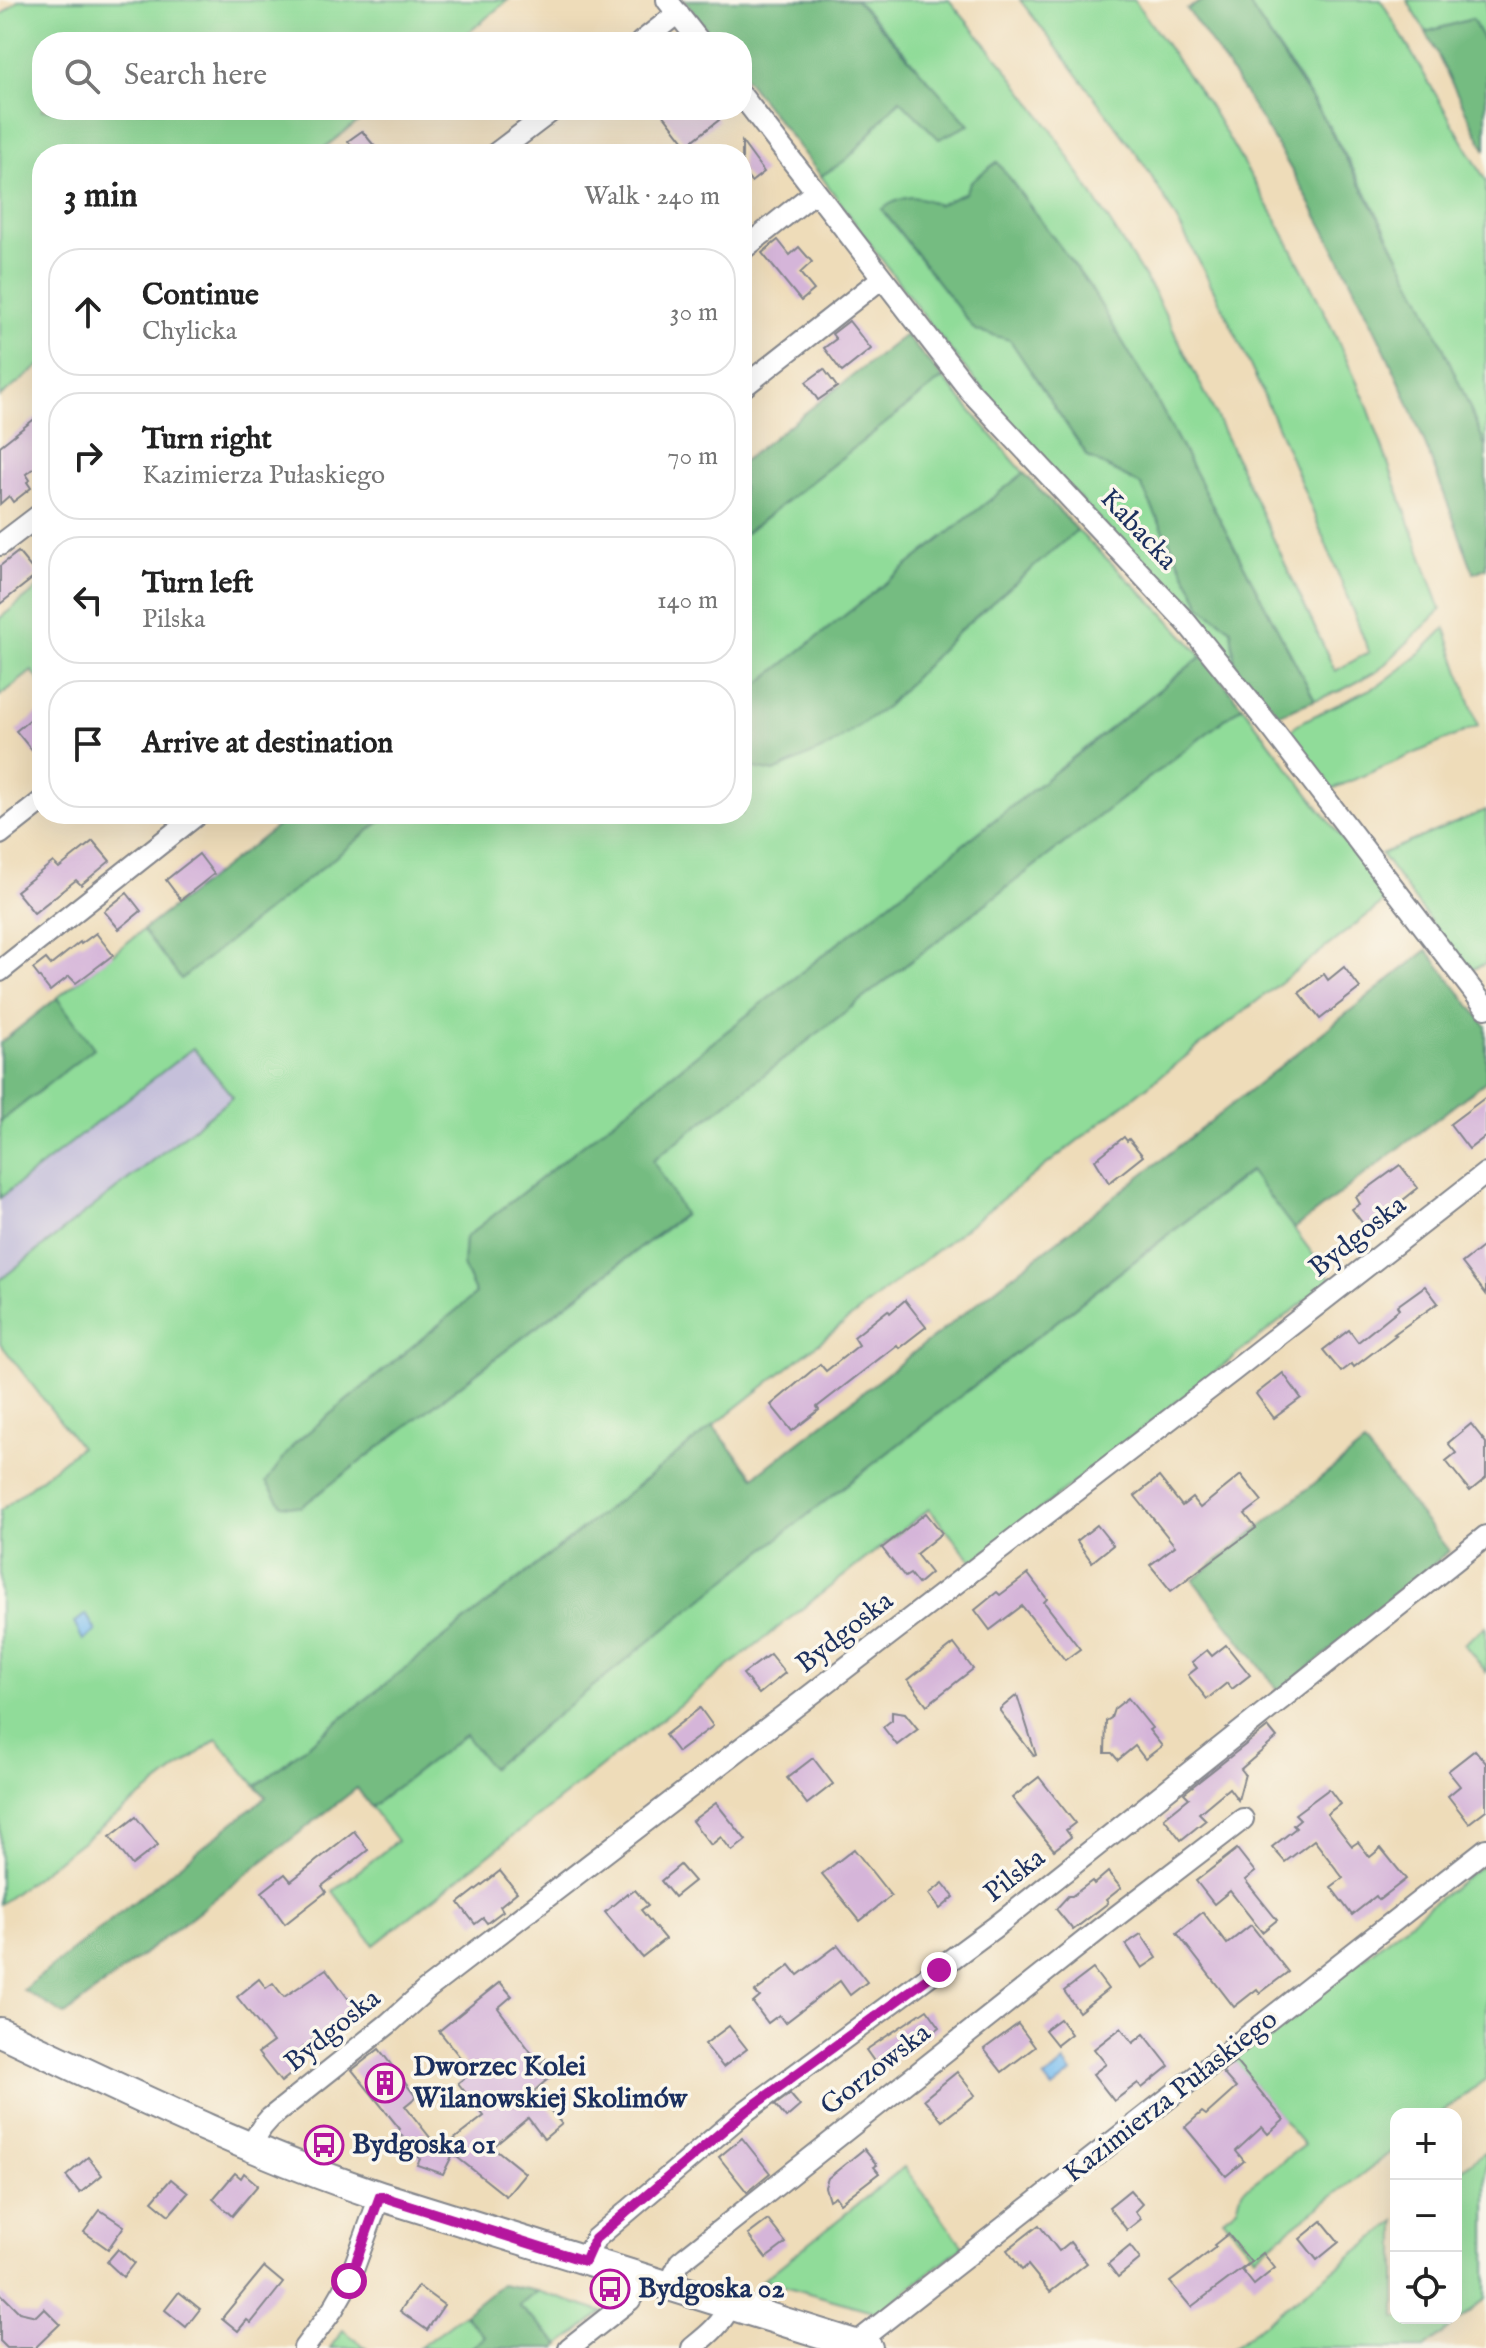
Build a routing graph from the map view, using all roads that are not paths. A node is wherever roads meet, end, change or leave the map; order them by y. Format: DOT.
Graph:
graph roads {
  1 [pos="673,7"];
  2 [pos="650,32"];
  3 [pos="692,32"];
  4 [pos="752,109"];
  5 [pos="540,120"];
  6 [pos="508,144"];
  7 [pos="815,192"];
  8 [pos="752,242"];
  9 [pos="882,278"];
  10 [pos="752,380"];
  11 [pos="32,521"];
  12 [pos="0,545"];
  13 [pos="32,809"];
  14 [pos="185,824"];
  15 [pos="0,834"];
  16 [pos="0,971"];
  17 [pos="1486,1008"];
  18 [pos="1486,1173"];
  19 [pos="1486,1536"];
  20 [pos="1243,1819"];
  21 [pos="1486,1849"];
  22 [pos="0,2032"];
  23 [pos="249,2148"];
  24 [pos="380,2196"];
  25 [pos="585,2261"];
  26 [pos="656,2283"];
  27 [pos="730,2306"];
  28 [pos="862,2346"];
  29 [pos="304,2348"];
  30 [pos="569,2348"];
  31 [pos="692,2348"];
  1 -- 2 [label="street"];
  1 -- 3 [label="street"];
  4 -- 7 [label="street, Kabacka"];
  5 -- 6 [label="street"];
  7 -- 8 [label="street"];
  7 -- 9 [label="street, Kabacka"];
  9 -- 10 [label="street"];
  9 -- 17 [label="street, Kabacka"];
  11 -- 12 [label="street"];
  13 -- 15 [label="street"];
  14 -- 16 [label="street"];
  18 -- 23 [label="street, Bydgoska"];
  19 -- 25 [label="street, Pilska"];
  20 -- 26 [label="street, Gorzowska"];
  21 -- 28 [label="street, Kazimierza Pułaskiego"];
  22 -- 23 [label="main road, Kazimierza Pułaskiego"];
  23 -- 24 [label="main road, Kazimierza Pułaskiego"];
  24 -- 25 [label="main road, Kazimierza Pułaskiego"];
  24 -- 29 [label="street"];
  25 -- 26 [label="main road, Kazimierza Pułaskiego"];
  26 -- 27 [label="main road, Kazimierza Pułaskiego"];
  26 -- 30 [label="street, Gorzowska"];
  27 -- 28 [label="main road, Kazimierza Pułaskiego"];
  27 -- 31 [label="street"];
}
